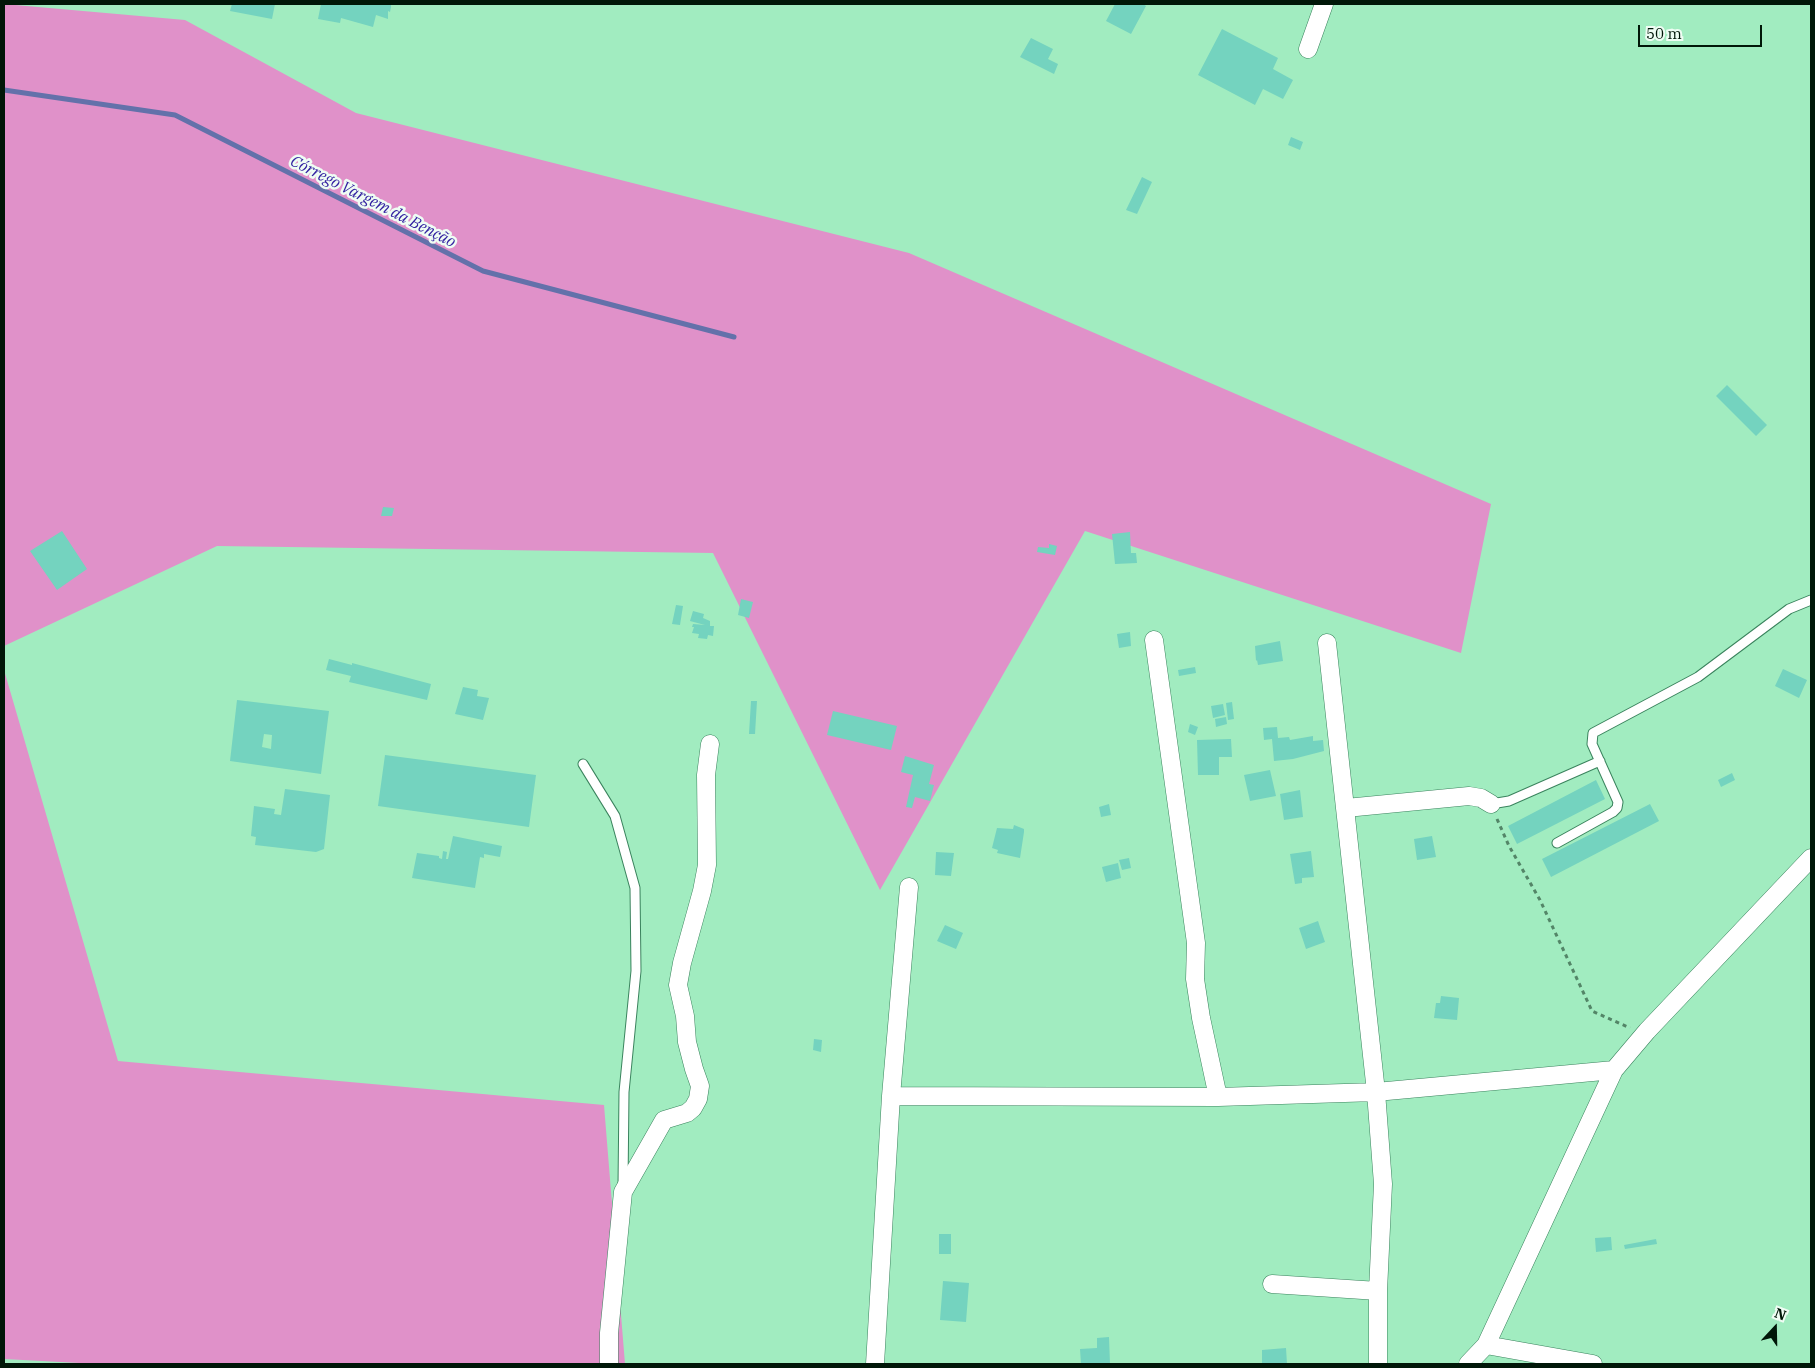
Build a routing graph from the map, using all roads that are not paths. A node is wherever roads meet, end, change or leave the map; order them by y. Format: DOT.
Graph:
graph roads {
  1 [pos="1324,4"];
  2 [pos="1308,49"];
  3 [pos="1811,600"];
  4 [pos="1154,640"];
  5 [pos="1327,643"];
  6 [pos="710,744"];
  7 [pos="1600,761"];
  8 [pos="583,764"];
  9 [pos="1491,804"];
  10 [pos="1346,808"];
  11 [pos="1557,843"];
  12 [pos="1811,858"];
  13 [pos="909,888"];
  14 [pos="1614,1070"];
  15 [pos="1376,1092"];
  16 [pos="891,1096"];
  17 [pos="1218,1097"];
  18 [pos="623,1192"];
  19 [pos="1272,1284"];
  20 [pos="1378,1291"];
  21 [pos="1486,1345"];
  22 [pos="608,1364"];
  23 [pos="875,1364"];
  24 [pos="1378,1364"];
  25 [pos="1468,1364"];
  26 [pos="1593,1364"];
  1 -- 2 [label="street"];
  3 -- 7 [label="lane"];
  4 -- 17 [label="street"];
  5 -- 10 [label="street"];
  6 -- 18 [label="street"];
  7 -- 9 [label="lane"];
  7 -- 11 [label="lane"];
  8 -- 18 [label="lane"];
  9 -- 10 [label="street"];
  10 -- 15 [label="street"];
  12 -- 14 [label="street"];
  13 -- 16 [label="street"];
  14 -- 15 [label="street"];
  14 -- 21 [label="street"];
  15 -- 17 [label="street"];
  15 -- 20 [label="street"];
  16 -- 17 [label="street"];
  16 -- 23 [label="street"];
  18 -- 22 [label="street"];
  19 -- 20 [label="street"];
  20 -- 24 [label="street"];
  21 -- 25 [label="street"];
  21 -- 26 [label="street"];
}
